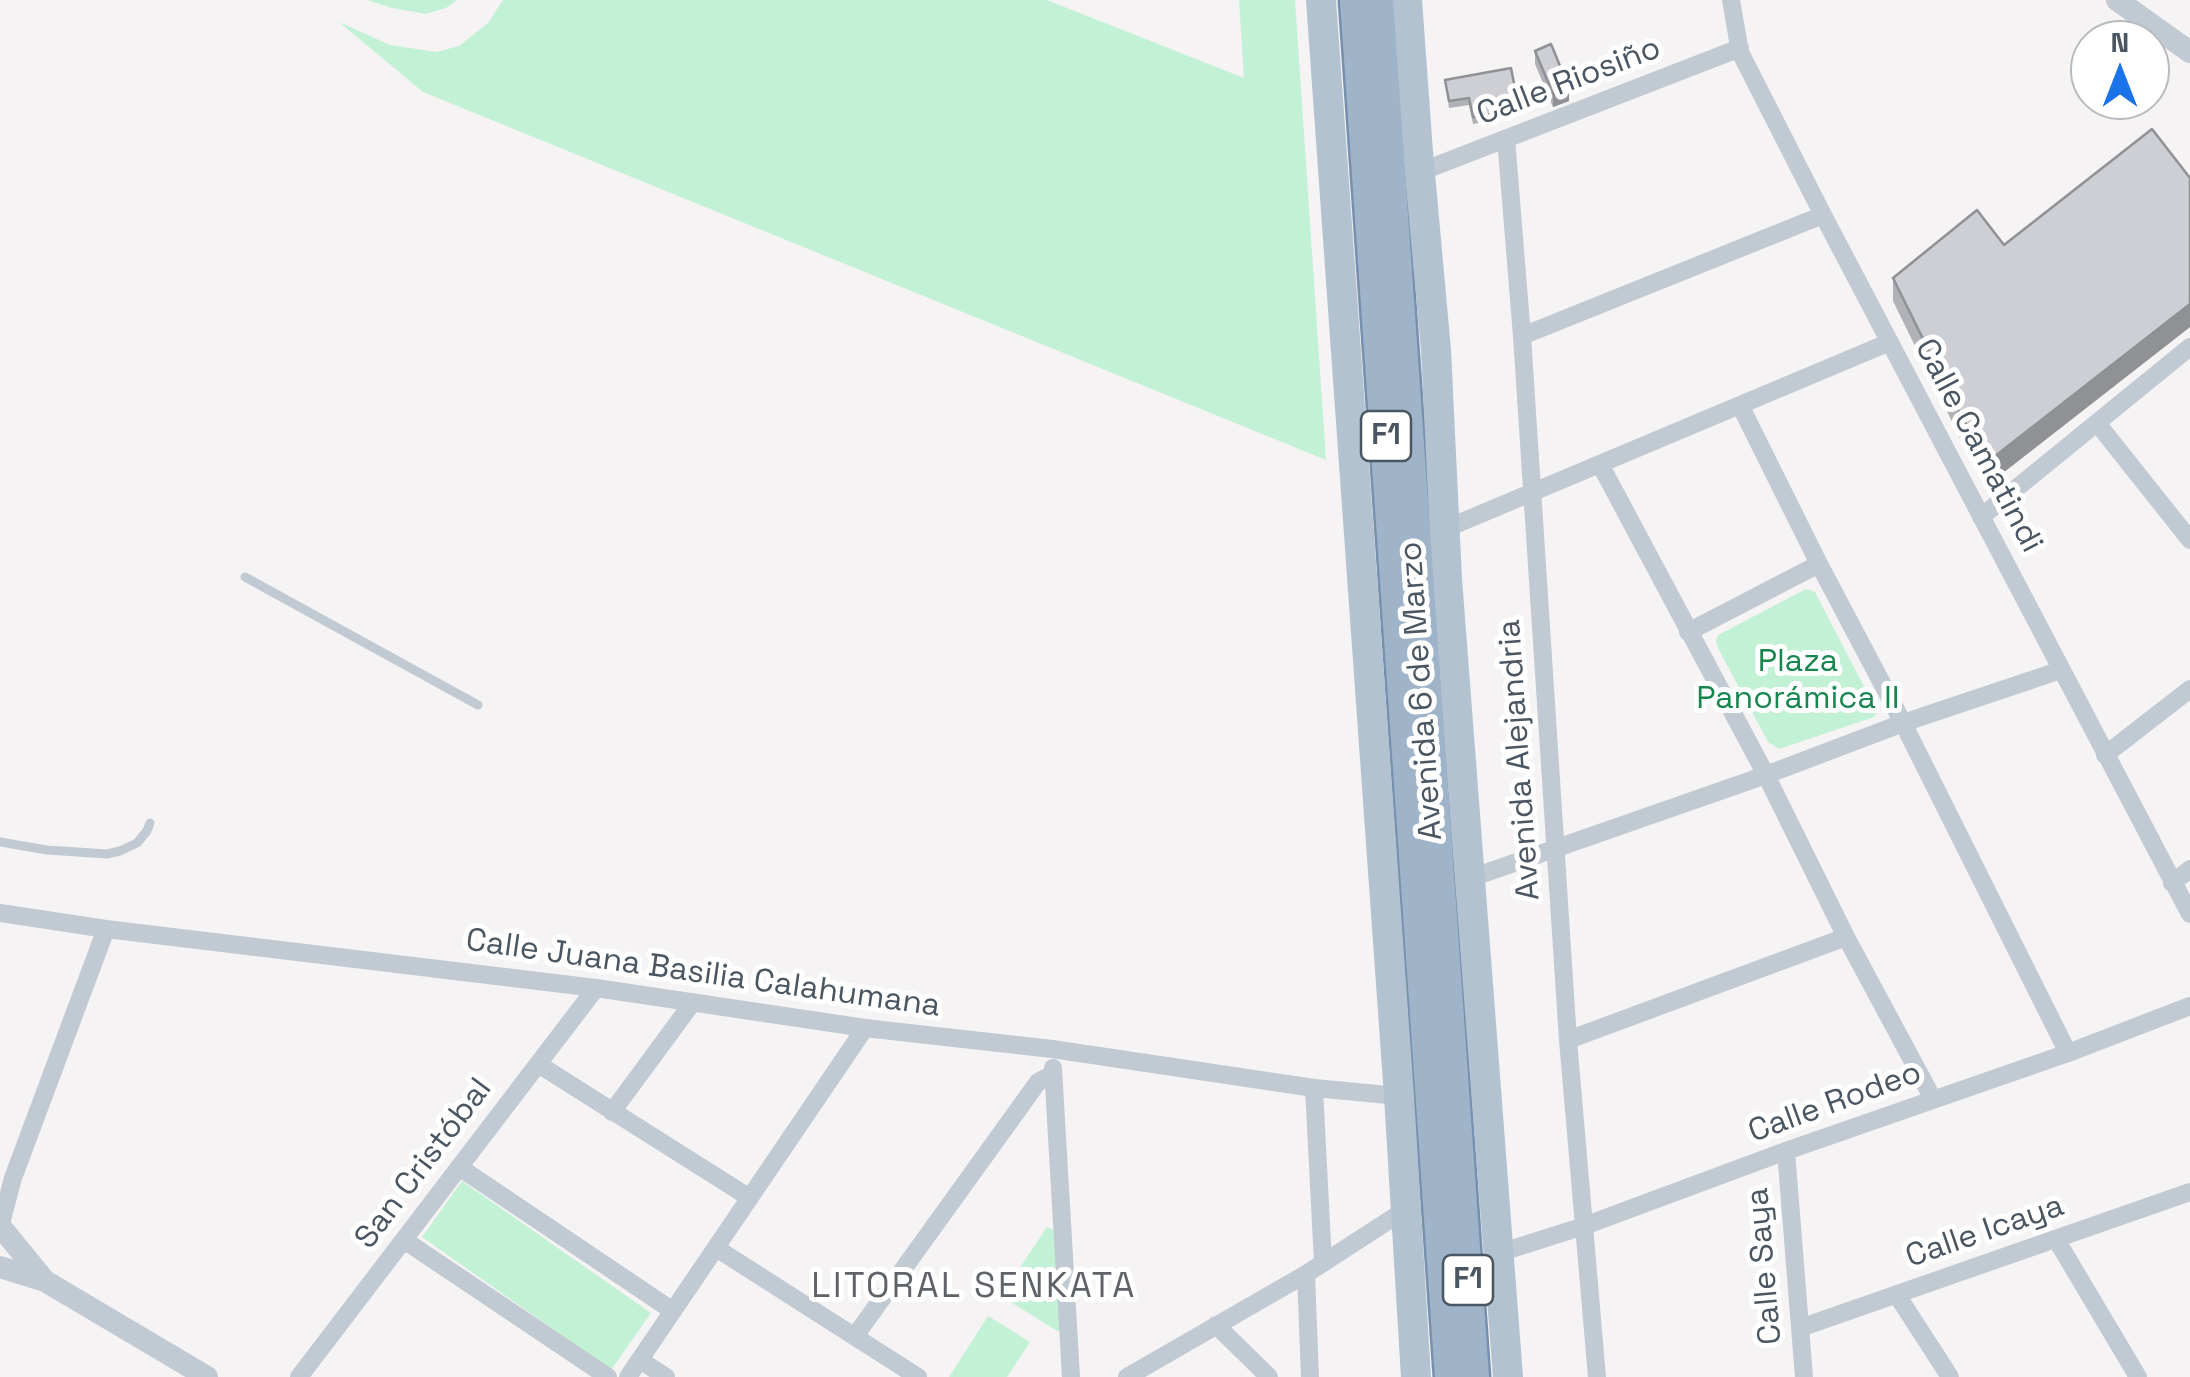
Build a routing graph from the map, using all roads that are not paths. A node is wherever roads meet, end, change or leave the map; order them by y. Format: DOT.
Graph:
graph roads {
  1 [pos="1321,0"];
  2 [pos="1354,0"];
  3 [pos="1378,0"];
  4 [pos="1407,0"];
  5 [pos="1731,0"];
  6 [pos="2117,0"];
  7 [pos="1740,48"];
  8 [pos="2190,52"];
  9 [pos="1506,139"];
  10 [pos="1420,172"];
  11 [pos="1823,215"];
  12 [pos="1522,336"];
  13 [pos="1890,342"];
  14 [pos="2190,347"];
  15 [pos="1740,405"];
  16 [pos="2097,423"];
  17 [pos="1600,464"];
  18 [pos="1532,492"];
  19 [pos="1981,517"];
  20 [pos="1445,529"];
  21 [pos="2190,540"];
  22 [pos="1818,564"];
  23 [pos="245,577"];
  24 [pos="1688,632"];
  25 [pos="2062,670"];
  26 [pos="2190,689"];
  27 [pos="478,705"];
  28 [pos="1903,723"];
  29 [pos="2106,754"];
  30 [pos="1766,775"];
  31 [pos="150,823"];
  32 [pos="0,842"];
  33 [pos="1557,849"];
  34 [pos="2190,869"];
  35 [pos="1471,878"];
  36 [pos="2172,883"];
  37 [pos="0,912"];
  38 [pos="2190,914"];
  39 [pos="106,929"];
  40 [pos="1846,937"];
  41 [pos="596,988"];
  42 [pos="692,1002"];
  43 [pos="2190,1006"];
  44 [pos="866,1028"];
  45 [pos="1568,1040"];
  46 [pos="1052,1049"];
  47 [pos="2068,1052"];
  48 [pos="538,1064"];
  49 [pos="1053,1074"];
  50 [pos="1314,1088"];
  51 [pos="1398,1096"];
  52 [pos="1934,1100"];
  53 [pos="612,1112"];
  54 [pos="1786,1151"];
  55 [pos="459,1168"];
  56 [pos="2190,1194"];
  57 [pos="750,1198"];
  58 [pos="1405,1210"];
  59 [pos="1584,1226"];
  60 [pos="0,1227"];
  61 [pos="2056,1239"];
  62 [pos="404,1240"];
  63 [pos="716,1248"];
  64 [pos="1498,1253"];
  65 [pos="1323,1263"];
  66 [pos="0,1266"];
  67 [pos="1306,1274"];
  68 [pos="45,1282"];
  69 [pos="1897,1295"];
  70 [pos="673,1312"];
  71 [pos="1216,1326"];
  72 [pos="1800,1328"];
  73 [pos="854,1336"];
  74 [pos="640,1360"];
  75 [pos="1136,1375"];
  76 [pos="207,1377"];
  77 [pos="299,1377"];
  78 [pos="608,1377"];
  79 [pos="628,1377"];
  80 [pos="666,1377"];
  81 [pos="918,1377"];
  82 [pos="1071,1377"];
  83 [pos="1269,1377"];
  84 [pos="1310,1377"];
  85 [pos="1416,1377"];
  86 [pos="1450,1377"];
  87 [pos="1474,1377"];
  88 [pos="1508,1377"];
  89 [pos="1597,1377"];
  90 [pos="1804,1377"];
  91 [pos="1950,1377"];
  92 [pos="2138,1377"];
  1 -- 51 [label="main road, Avenida 6 de Marzo"];
  2 -- 86 [label="highway, Avenida 6 de Marzo / F1"];
  3 -- 87 [label="highway, Avenida 6 de Marzo / F1"];
  4 -- 10 [label="main road, Avenida 6 de Marzo"];
  5 -- 7 [label="street, Calle Camatindi"];
  6 -- 8 [label="street"];
  7 -- 9 [label="street, Calle Riosiño"];
  7 -- 11 [label="street, Calle Camatindi"];
  9 -- 10 [label="street, Calle Riosiño"];
  9 -- 12 [label="street, Avenida Alejandria"];
  10 -- 20 [label="main road, Avenida 6 de Marzo"];
  11 -- 12 [label="street"];
  11 -- 13 [label="street, Calle Camatindi"];
  12 -- 18 [label="street, Avenida Alejandria"];
  13 -- 15 [label="street"];
  13 -- 19 [label="street, Calle Camatindi"];
  14 -- 16 [label="street"];
  15 -- 17 [label="street"];
  15 -- 22 [label="street"];
  16 -- 19 [label="street"];
  16 -- 21 [label="street"];
  17 -- 18 [label="street"];
  17 -- 24 [label="street"];
  18 -- 20 [label="street"];
  18 -- 33 [label="street, Avenida Alejandria"];
  19 -- 25 [label="street, Calle Camatindi"];
  20 -- 35 [label="main road, Avenida 6 de Marzo"];
  22 -- 24 [label="street"];
  22 -- 28 [label="street"];
  23 -- 27 [label="lane"];
  24 -- 30 [label="street"];
  25 -- 28 [label="street"];
  25 -- 29 [label="street, Calle Camatindi"];
  26 -- 29 [label="street"];
  28 -- 30 [label="street"];
  28 -- 47 [label="street"];
  29 -- 36 [label="street, Calle Camatindi"];
  30 -- 33 [label="street"];
  30 -- 40 [label="street"];
  31 -- 32 [label="lane"];
  33 -- 35 [label="street"];
  33 -- 45 [label="street, Avenida Alejandria"];
  34 -- 36 [label="street"];
  35 -- 64 [label="main road, Avenida 6 de Marzo"];
  36 -- 38 [label="street, Calle Camatindi"];
  37 -- 39 [label="street, Calle Juana Basilia Calahumana"];
  39 -- 41 [label="street, Calle Juana Basilia Calahumana"];
  39 -- 60 [label="street"];
  40 -- 45 [label="street"];
  40 -- 52 [label="street"];
  41 -- 42 [label="street, Calle Juana Basilia Calahumana"];
  41 -- 48 [label="street, San Cristóbal"];
  42 -- 44 [label="street, Calle Juana Basilia Calahumana"];
  42 -- 53 [label="street"];
  43 -- 47 [label="street, Calle Rodeo"];
  44 -- 46 [label="street, Calle Juana Basilia Calahumana"];
  44 -- 57 [label="street"];
  45 -- 59 [label="street, Avenida Alejandria"];
  46 -- 49 [label="street"];
  46 -- 50 [label="street, Calle Juana Basilia Calahumana"];
  47 -- 52 [label="street, Calle Rodeo"];
  48 -- 53 [label="street"];
  48 -- 55 [label="street, San Cristóbal"];
  49 -- 73 [label="street"];
  49 -- 82 [label="street"];
  50 -- 51 [label="street, Calle Juana Basilia Calahumana"];
  50 -- 65 [label="street"];
  51 -- 58 [label="main road, Avenida 6 de Marzo"];
  52 -- 54 [label="street, Calle Rodeo"];
  53 -- 57 [label="street"];
  54 -- 59 [label="street, Calle Rodeo"];
  54 -- 72 [label="street, Calle Saya"];
  55 -- 62 [label="street, San Cristóbal"];
  55 -- 70 [label="street"];
  56 -- 61 [label="street, Calle Icaya"];
  57 -- 63 [label="street"];
  58 -- 65 [label="street"];
  58 -- 85 [label="main road, Avenida 6 de Marzo"];
  59 -- 64 [label="street, Calle Rodeo"];
  59 -- 89 [label="street, Avenida Alejandria"];
  60 -- 68 [label="street"];
  61 -- 69 [label="street, Calle Icaya"];
  61 -- 92 [label="street"];
  62 -- 77 [label="street, San Cristóbal"];
  62 -- 78 [label="street"];
  63 -- 70 [label="street"];
  63 -- 73 [label="street"];
  64 -- 88 [label="main road, Avenida 6 de Marzo"];
  65 -- 67 [label="street"];
  66 -- 68 [label="street"];
  67 -- 71 [label="street"];
  67 -- 84 [label="street"];
  68 -- 76 [label="street"];
  69 -- 72 [label="street, Calle Icaya"];
  69 -- 91 [label="street"];
  70 -- 74 [label="street"];
  71 -- 75 [label="street"];
  71 -- 83 [label="street"];
  72 -- 90 [label="street, Calle Saya"];
  73 -- 81 [label="street"];
  74 -- 79 [label="street"];
  74 -- 80 [label="street"];
}
